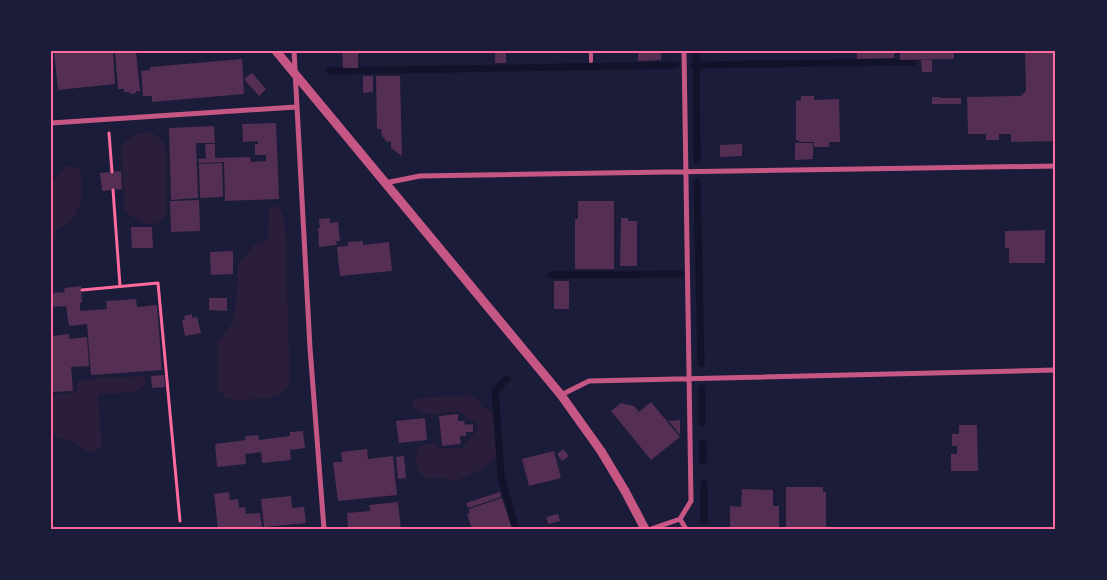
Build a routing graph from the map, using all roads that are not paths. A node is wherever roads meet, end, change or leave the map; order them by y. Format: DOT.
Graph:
graph roads {
  1 [pos="276,51"];
  2 [pos="294,51"];
  3 [pos="591,51"];
  4 [pos="684,51"];
  5 [pos="591,61"];
  6 [pos="295,74"];
  7 [pos="296,107"];
  8 [pos="51,123"];
  9 [pos="1056,166"];
  10 [pos="686,172"];
  11 [pos="385,183"];
  12 [pos="1056,370"];
  13 [pos="689,379"];
  14 [pos="561,395"];
  15 [pos="680,519"];
  16 [pos="324,529"];
  17 [pos="645,529"];
  18 [pos="651,529"];
  19 [pos="686,529"];
  1 -- 6 [label="street"];
  2 -- 6 [label="street"];
  3 -- 5 [label="lane"];
  4 -- 10 [label="street"];
  6 -- 7 [label="street"];
  6 -- 11 [label="street"];
  7 -- 8 [label="street"];
  7 -- 16 [label="street"];
  9 -- 10 [label="street"];
  10 -- 11 [label="street"];
  10 -- 13 [label="street"];
  11 -- 14 [label="street"];
  12 -- 13 [label="street"];
  13 -- 14 [label="street"];
  13 -- 15 [label="street"];
  14 -- 17 [label="street"];
  15 -- 18 [label="street"];
  15 -- 19 [label="street"];
}
